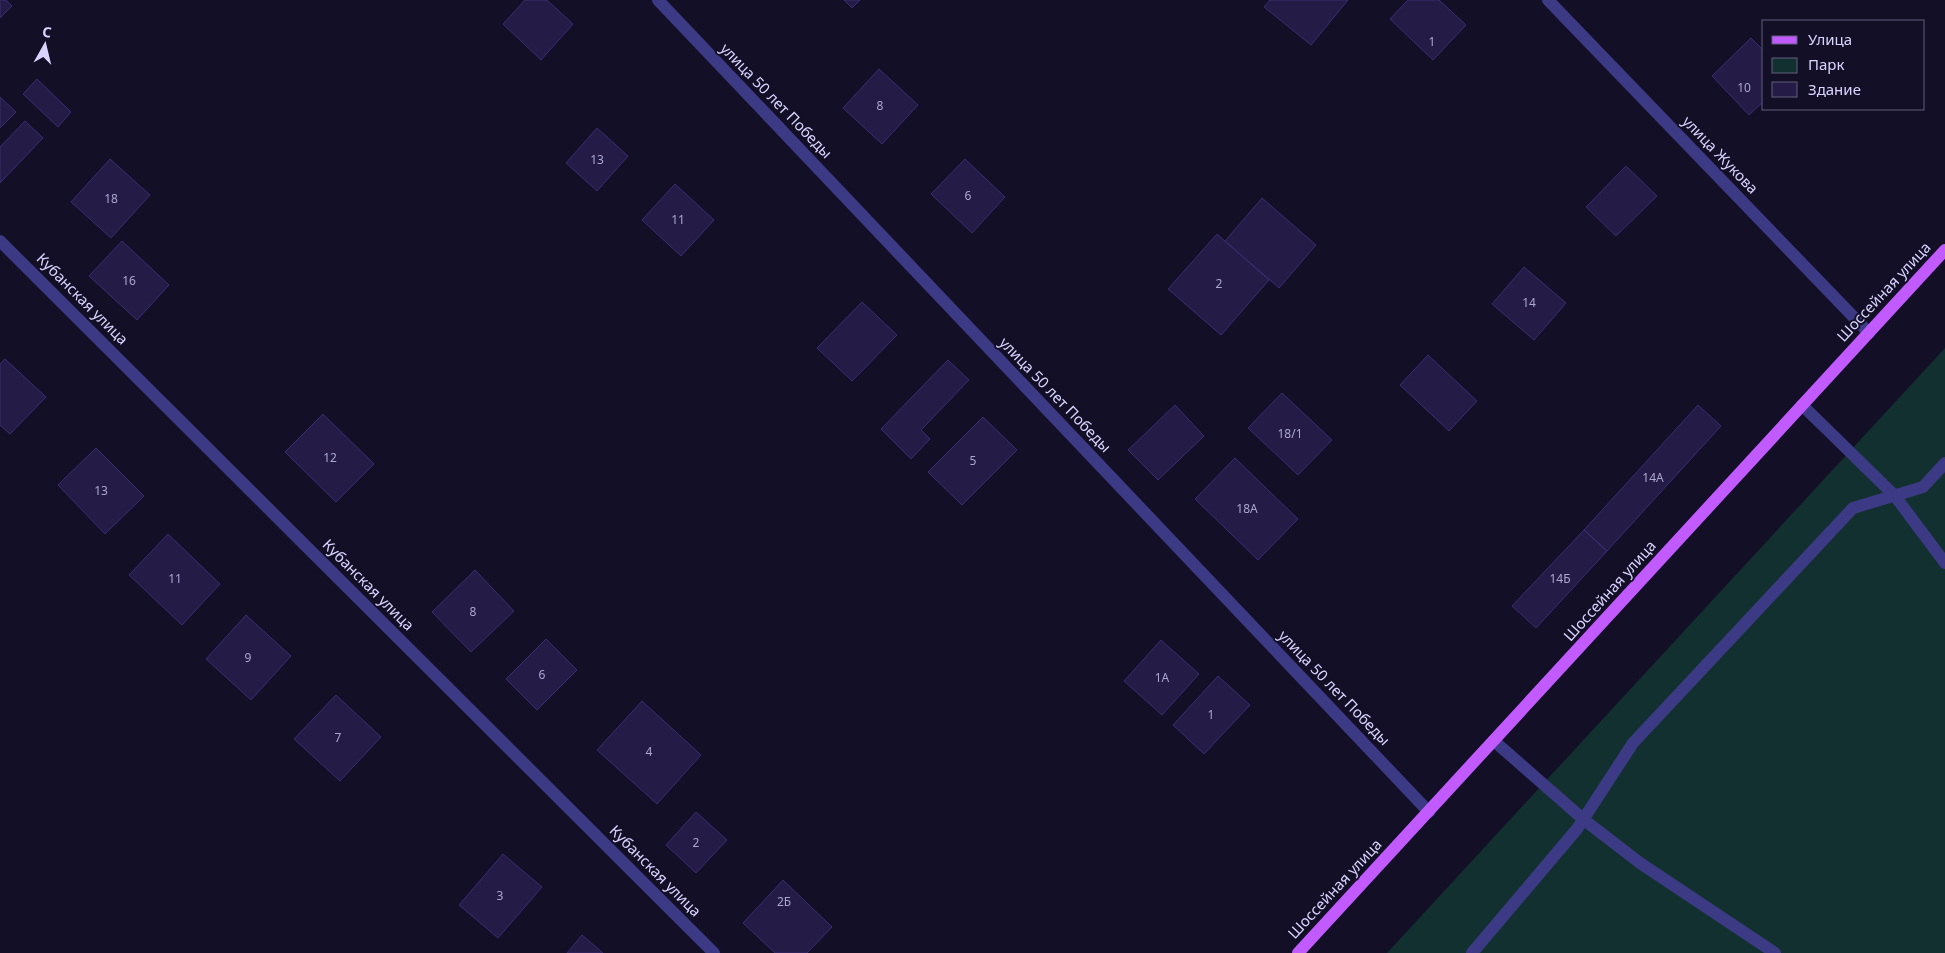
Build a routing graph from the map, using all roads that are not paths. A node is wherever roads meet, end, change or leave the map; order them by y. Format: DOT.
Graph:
graph roads {
  1 [pos="658,0"];
  2 [pos="1548,0"];
  3 [pos="0,241"];
  4 [pos="1945,250"];
  5 [pos="1869,333"];
  6 [pos="1802,405"];
  7 [pos="1945,463"];
  8 [pos="1895,496"];
  9 [pos="1945,563"];
  10 [pos="1494,741"];
  11 [pos="1429,812"];
  12 [pos="1583,819"];
  13 [pos="714,953"];
  14 [pos="1298,953"];
  15 [pos="1472,953"];
  16 [pos="1775,953"];
  1 -- 11 [label="street, улица 50 лет Победы"];
  2 -- 5 [label="street, улица Жукова"];
  3 -- 13 [label="street, Кубанская улица"];
  4 -- 5 [label="main road, Шоссейная улица"];
  5 -- 6 [label="main road, Шоссейная улица"];
  6 -- 8 [label="street"];
  6 -- 10 [label="main road, Шоссейная улица"];
  7 -- 8 [label="street"];
  8 -- 9 [label="street"];
  8 -- 12 [label="street"];
  10 -- 11 [label="main road, Шоссейная улица"];
  10 -- 12 [label="street"];
  11 -- 14 [label="main road, Шоссейная улица"];
  12 -- 15 [label="street"];
  12 -- 16 [label="street"];
}
